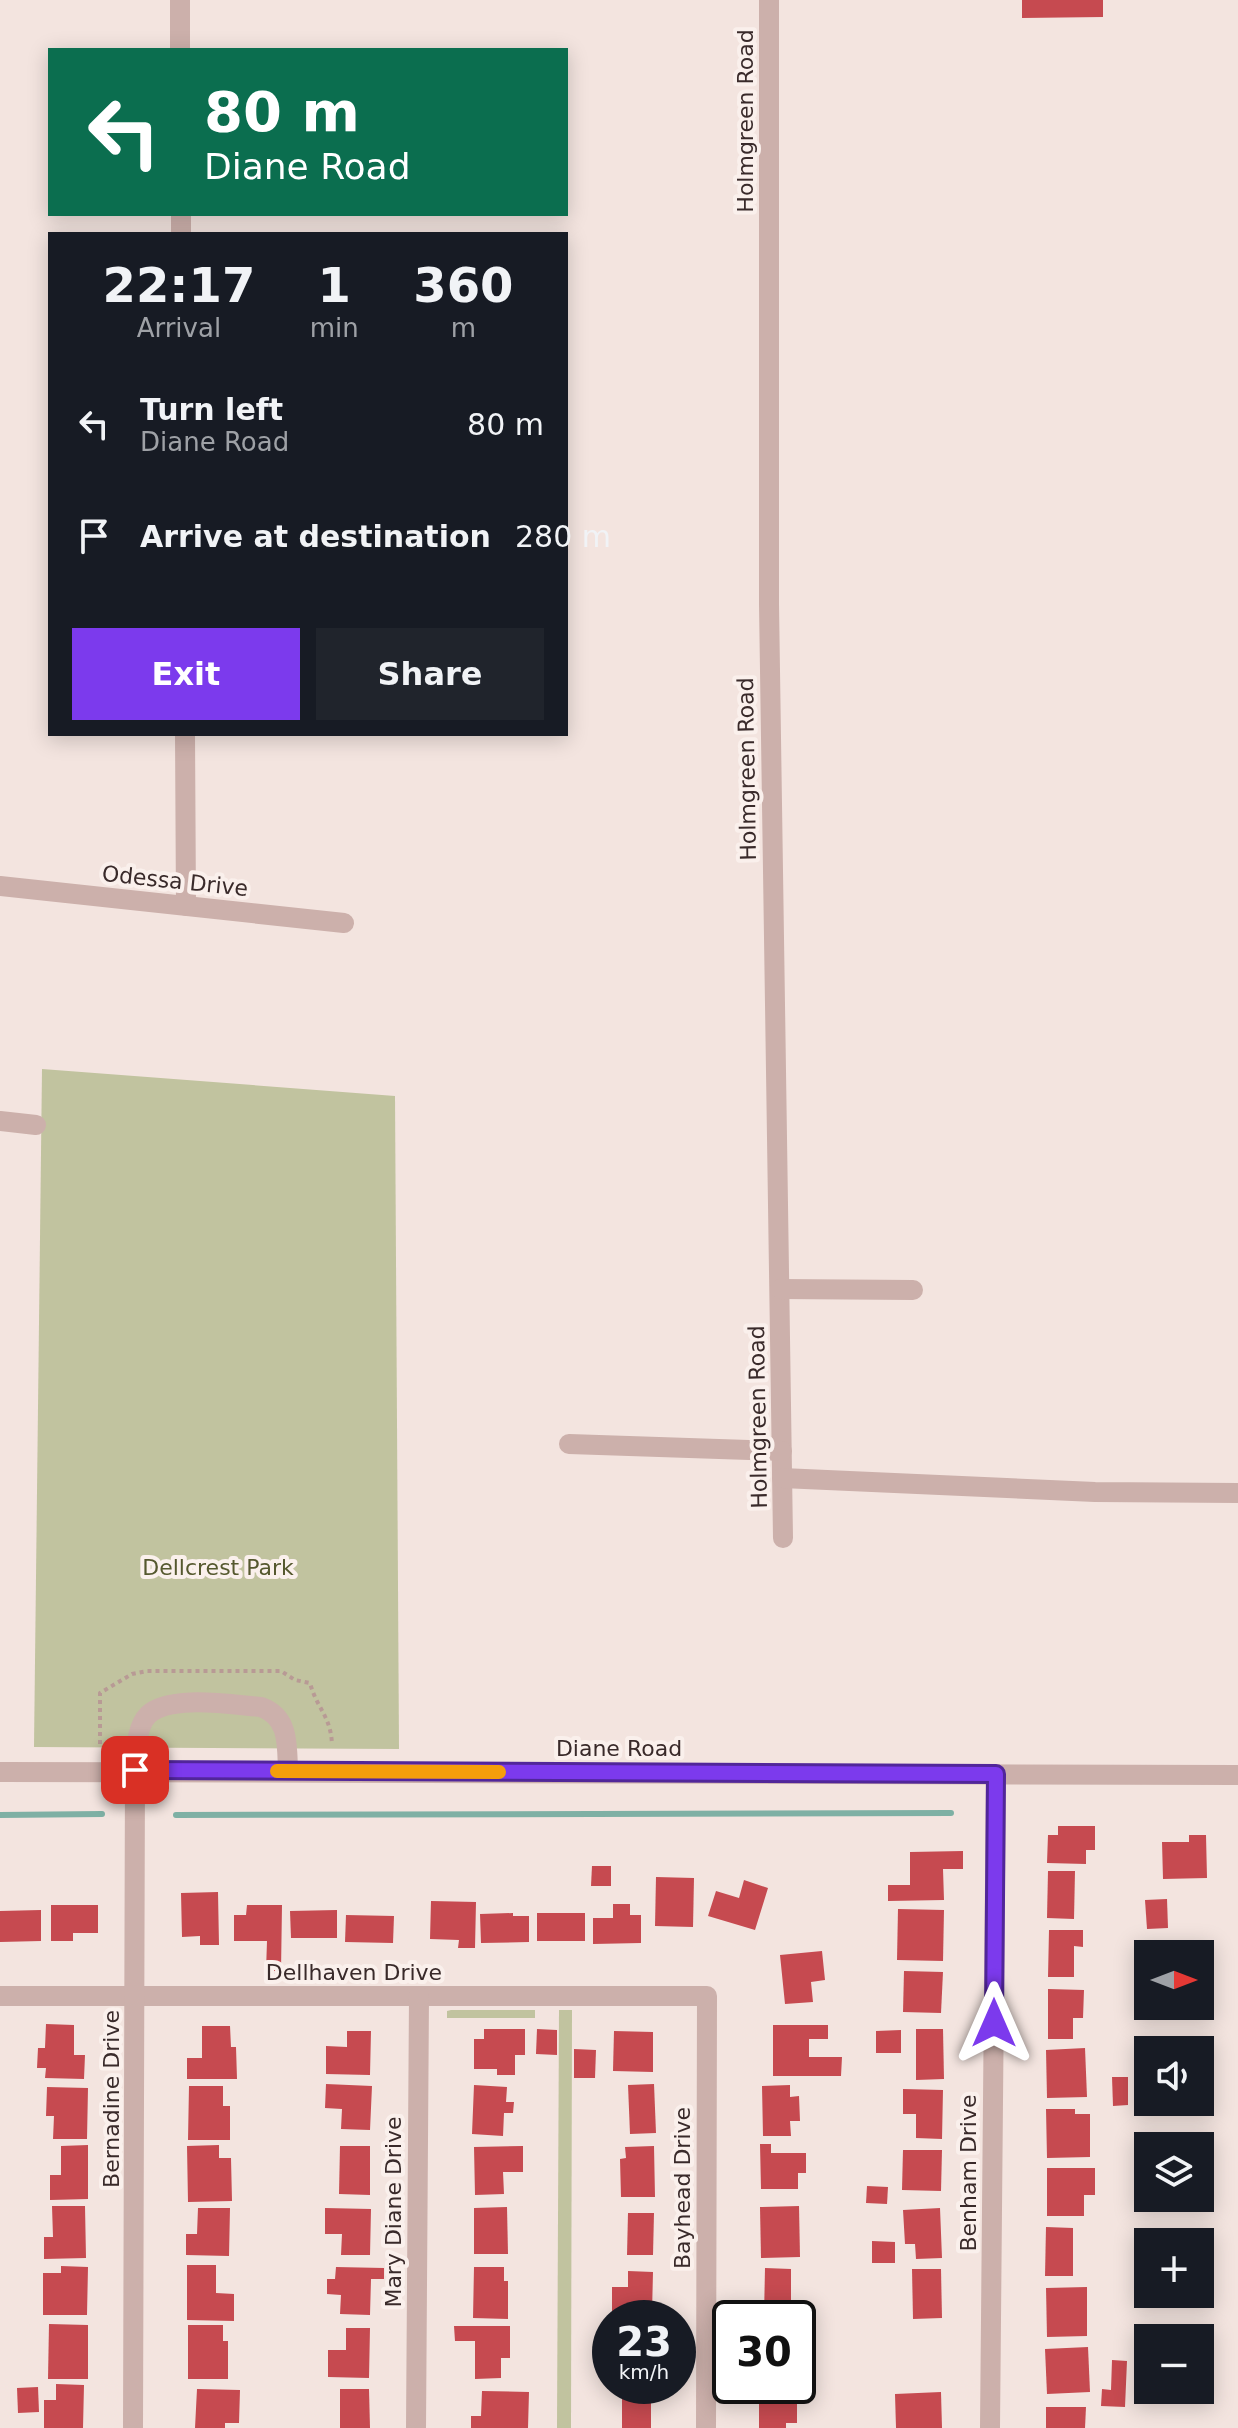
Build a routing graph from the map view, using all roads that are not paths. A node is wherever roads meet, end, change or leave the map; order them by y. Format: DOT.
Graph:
graph roads {
  1 [pos="180,0"];
  2 [pos="769,0"];
  3 [pos="180,48"];
  4 [pos="185,736"];
  5 [pos="0,886"];
  6 [pos="186,906"];
  7 [pos="344,923"];
  8 [pos="0,1121"];
  9 [pos="36,1125"];
  10 [pos="780,1289"];
  11 [pos="913,1290"];
  12 [pos="569,1444"];
  13 [pos="782,1451"];
  14 [pos="782,1478"];
  15 [pos="1238,1493"];
  16 [pos="783,1538"];
  17 [pos="135,1770"];
  18 [pos="288,1771"];
  19 [pos="0,1772"];
  20 [pos="996,1774"];
  21 [pos="1238,1775"];
  22 [pos="136,1995"];
  23 [pos="0,1996"];
  24 [pos="419,1996"];
  25 [pos="707,1996"];
  26 [pos="133,2428"];
  27 [pos="416,2428"];
  28 [pos="706,2428"];
  29 [pos="990,2428"];
  1 -- 3 [label="street"];
  2 -- 10 [label="street, Holmgreen Road"];
  4 -- 6 [label="street"];
  5 -- 6 [label="street, Odessa Drive"];
  6 -- 7 [label="street, Odessa Drive"];
  8 -- 9 [label="street"];
  10 -- 11 [label="street"];
  10 -- 13 [label="street, Holmgreen Road"];
  12 -- 13 [label="street"];
  13 -- 14 [label="street, Holmgreen Road"];
  14 -- 15 [label="street"];
  14 -- 16 [label="street, Holmgreen Road"];
  17 -- 18 [label="street, Diane Road"];
  17 -- 18 [label="street, Bernadine Drive"];
  17 -- 19 [label="street, Diane Road"];
  17 -- 22 [label="street, Bernadine Drive"];
  18 -- 20 [label="street, Diane Road"];
  20 -- 21 [label="street, Diane Road"];
  20 -- 29 [label="street, Benham Drive"];
  22 -- 23 [label="street, Dellhaven Drive"];
  22 -- 24 [label="street, Dellhaven Drive"];
  22 -- 26 [label="street, Bernadine Drive"];
  24 -- 25 [label="street, Dellhaven Drive"];
  24 -- 27 [label="street, Mary Diane Drive"];
  25 -- 28 [label="street, Bayhead Drive"];
}
